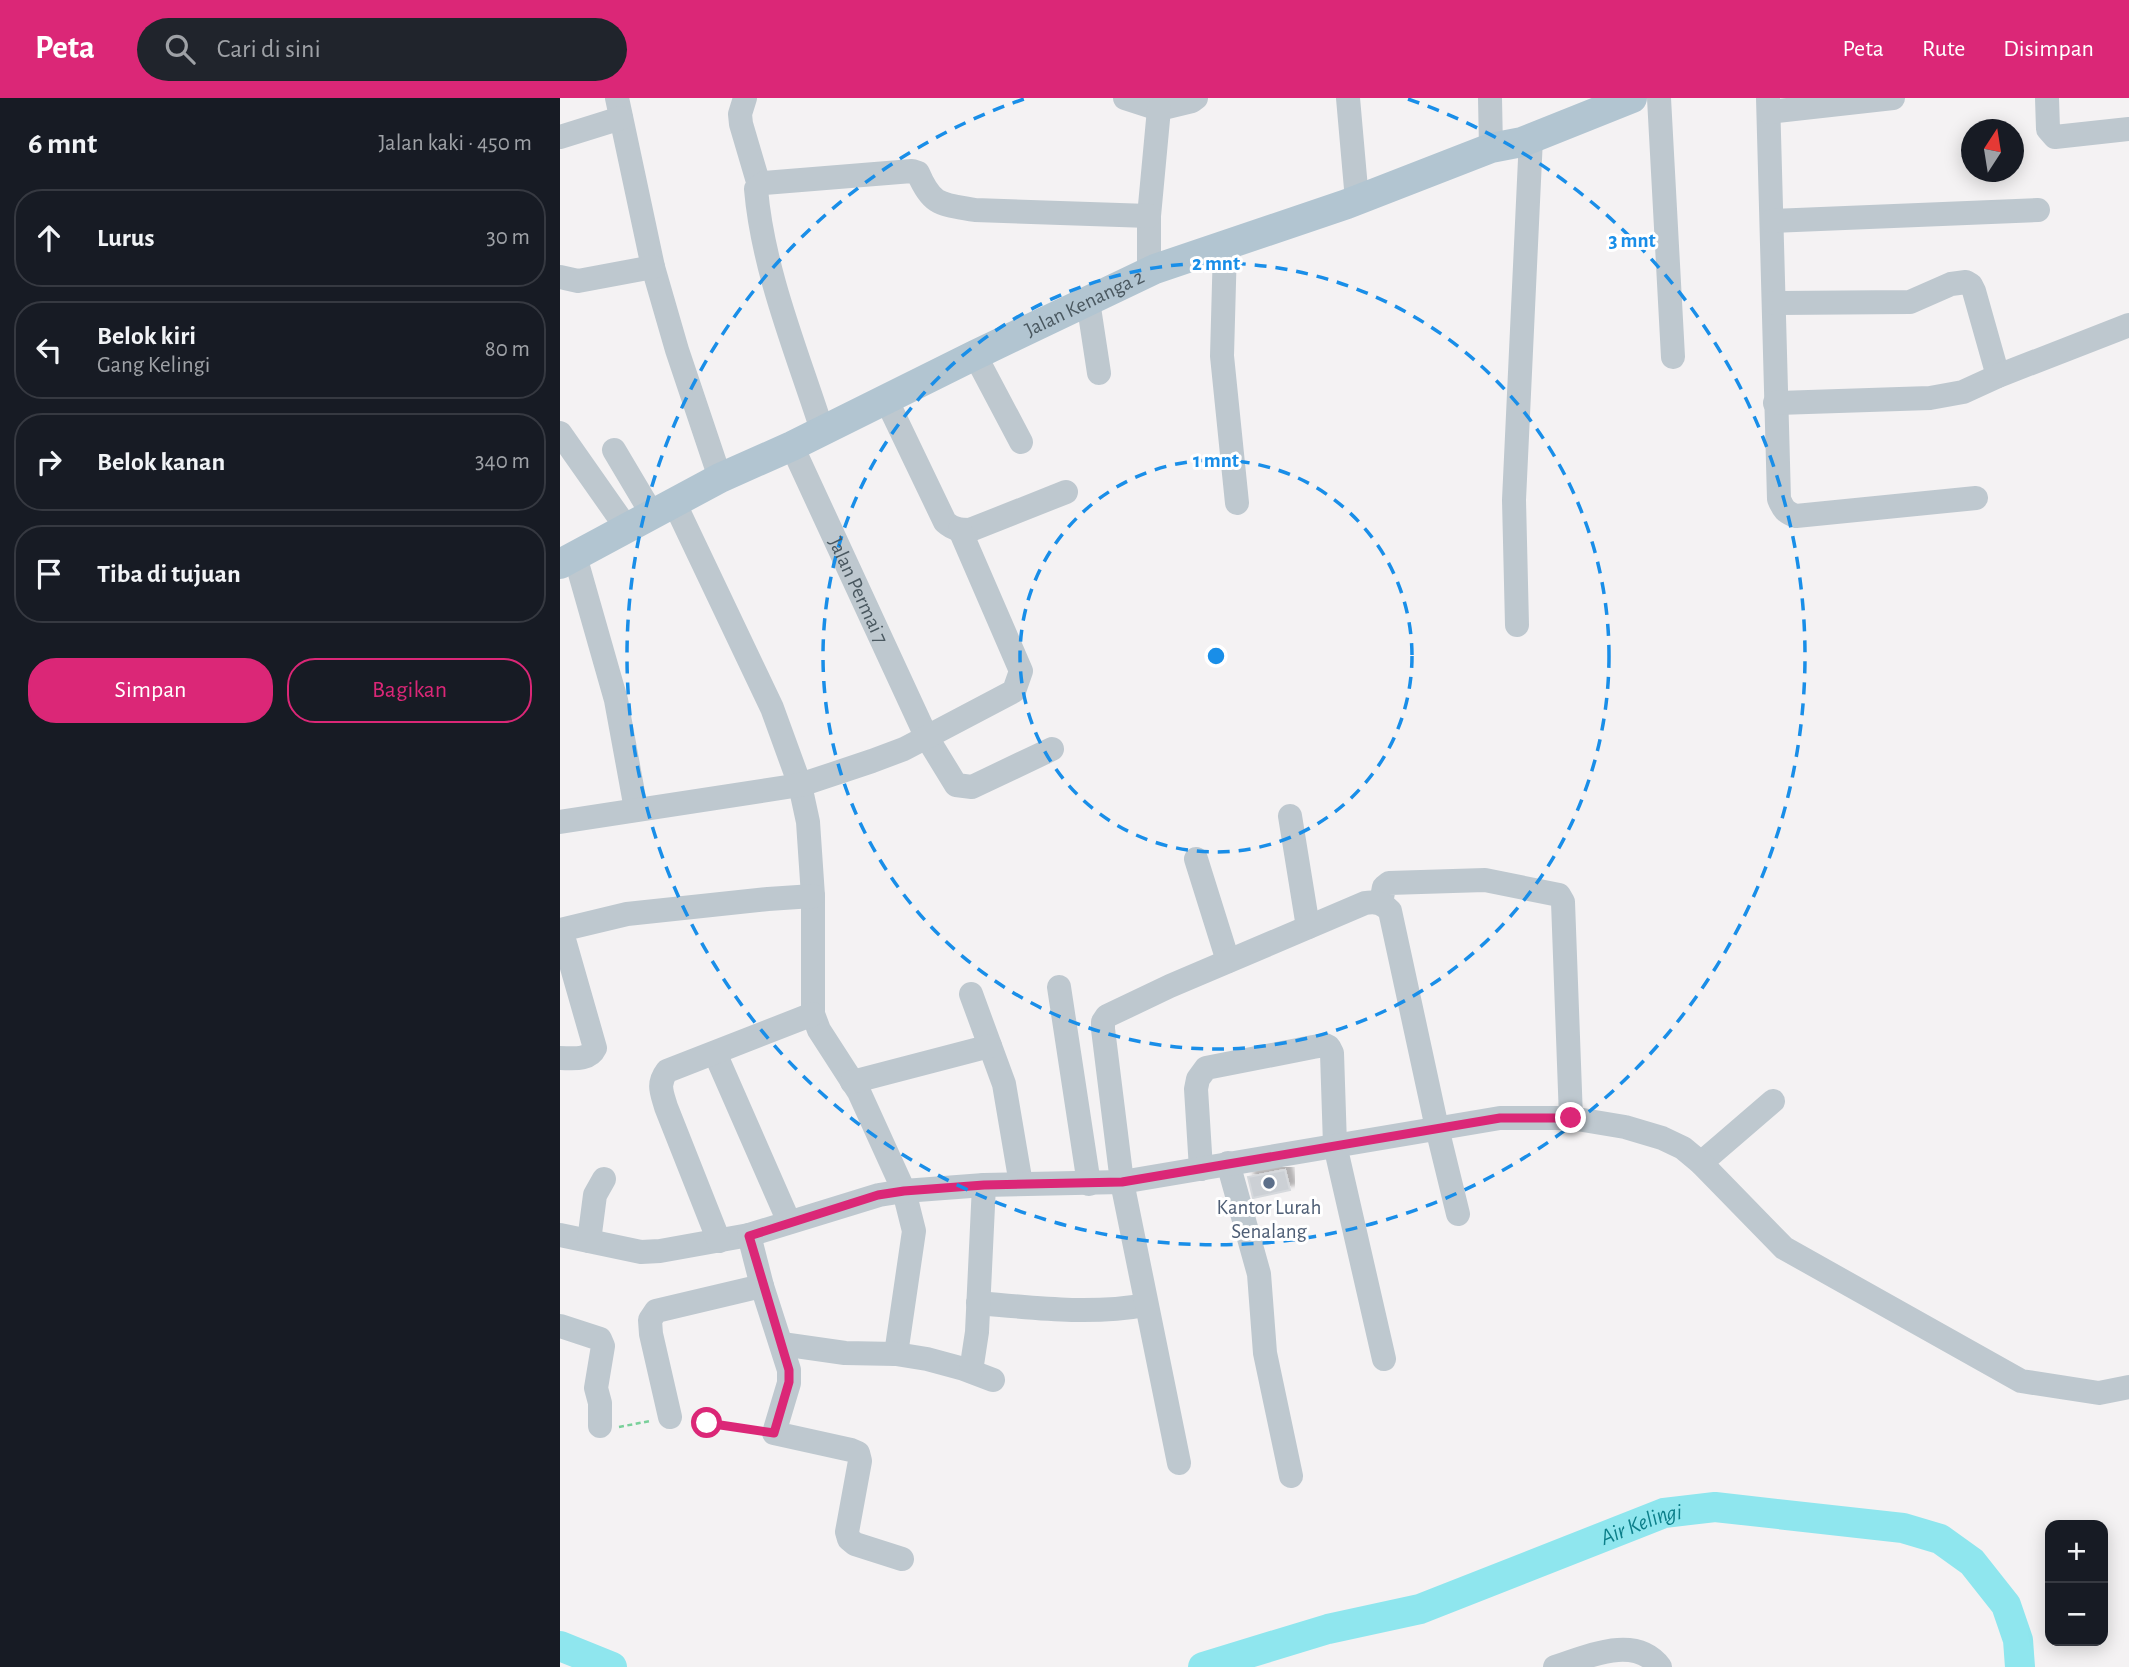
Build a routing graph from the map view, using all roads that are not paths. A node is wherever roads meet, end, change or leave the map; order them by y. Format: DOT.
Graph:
graph roads {
  1 [pos="745,98"];
  2 [pos="1196,98"];
  3 [pos="1348,98"];
  4 [pos="1490,98"];
  5 [pos="1659,98"];
  6 [pos="1893,98"];
  7 [pos="2047,98"];
  8 [pos="1618,101"];
  9 [pos="1140,102"];
  10 [pos="1768,105"];
  11 [pos="619,108"];
  12 [pos="2129,129"];
  13 [pos="560,137"];
  14 [pos="1531,138"];
  15 [pos="1490,148"];
  16 [pos="759,185"];
  17 [pos="1357,200"];
  18 [pos="2038,211"];
  19 [pos="1149,216"];
  20 [pos="1772,221"];
  21 [pos="1224,247"];
  22 [pos="653,267"];
  23 [pos="1150,272"];
  24 [pos="560,277"];
  25 [pos="1088,301"];
  26 [pos="1774,303"];
  27 [pos="2129,325"];
  28 [pos="975,355"];
  29 [pos="1673,357"];
  30 [pos="1099,373"];
  31 [pos="1998,376"];
  32 [pos="886,399"];
  33 [pos="1775,402"];
  34 [pos="822,430"];
  35 [pos="560,433"];
  36 [pos="1021,442"];
  37 [pos="792,446"];
  38 [pos="614,450"];
  39 [pos="719,478"];
  40 [pos="1066,492"];
  41 [pos="1976,498"];
  42 [pos="1237,503"];
  43 [pos="650,514"];
  44 [pos="960,530"];
  45 [pos="568,560"];
  46 [pos="1517,625"];
  47 [pos="926,736"];
  48 [pos="1052,750"];
  49 [pos="800,785"];
  50 [pos="636,809"];
  51 [pos="1290,816"];
  52 [pos="560,822"];
  53 [pos="1196,859"];
  54 [pos="813,896"];
  55 [pos="1381,904"];
  56 [pos="1308,927"];
  57 [pos="561,938"];
  58 [pos="1228,961"];
  59 [pos="1059,987"];
  60 [pos="971,995"];
  61 [pos="813,1014"];
  62 [pos="990,1046"];
  63 [pos="715,1053"];
  64 [pos="560,1058"];
  65 [pos="852,1082"];
  66 [pos="1773,1101"];
  67 [pos="1571,1118"];
  68 [pos="1437,1128"];
  69 [pos="1335,1145"];
  70 [pos="1228,1163"];
  71 [pos="1701,1163"];
  72 [pos="1201,1169"];
  73 [pos="604,1179"];
  74 [pos="1122,1182"];
  75 [pos="1021,1184"];
  76 [pos="1088,1184"];
  77 [pos="984,1185"];
  78 [pos="904,1191"];
  79 [pos="1458,1214"];
  80 [pos="789,1222"];
  81 [pos="560,1235"];
  82 [pos="749,1236"];
  83 [pos="589,1241"];
  84 [pos="719,1241"];
  85 [pos="762,1286"];
  86 [pos="978,1303"];
  87 [pos="1146,1305"];
  88 [pos="560,1325"];
  89 [pos="782,1344"];
  90 [pos="896,1354"];
  91 [pos="1384,1359"];
  92 [pos="2129,1387"];
  93 [pos="670,1417"];
  94 [pos="600,1426"];
  95 [pos="1179,1463"];
  96 [pos="1292,1476"];
  97 [pos="902,1559"];
  98 [pos="1555,1667"];
  99 [pos="1660,1667"];
  1 -- 16 [label="street"];
  2 -- 9 [label="street"];
  3 -- 17 [label="street"];
  4 -- 15 [label="street"];
  5 -- 29 [label="street"];
  6 -- 10 [label="street"];
  7 -- 12 [label="street"];
  8 -- 14 [label="main road, Jalan Kenanga 2"];
  9 -- 19 [label="street"];
  10 -- 20 [label="street"];
  11 -- 13 [label="street"];
  11 -- 22 [label="street"];
  14 -- 15 [label="main road, Jalan Kenanga 2"];
  14 -- 46 [label="street"];
  15 -- 17 [label="main road, Jalan Kenanga 2"];
  16 -- 19 [label="street"];
  16 -- 34 [label="street"];
  17 -- 21 [label="main road, Jalan Kenanga 2"];
  18 -- 20 [label="street"];
  19 -- 23 [label="street"];
  20 -- 26 [label="street"];
  21 -- 23 [label="main road, Jalan Kenanga 2"];
  21 -- 42 [label="street"];
  22 -- 24 [label="street"];
  22 -- 39 [label="street"];
  23 -- 25 [label="main road, Jalan Kenanga 2"];
  25 -- 28 [label="main road, Jalan Kenanga 2"];
  25 -- 30 [label="street"];
  26 -- 31 [label="street"];
  26 -- 33 [label="street"];
  27 -- 31 [label="street"];
  28 -- 32 [label="main road, Jalan Kenanga 2"];
  28 -- 36 [label="street"];
  31 -- 33 [label="street"];
  32 -- 34 [label="main road, Jalan Kenanga 2"];
  32 -- 44 [label="street"];
  33 -- 41 [label="street"];
  34 -- 37 [label="main road, Jalan Kenanga 2"];
  35 -- 43 [label="street"];
  37 -- 39 [label="main road, Jalan Kenanga 2"];
  37 -- 47 [label="street, Jalan Permai 7"];
  38 -- 43 [label="street"];
  39 -- 43 [label="main road, Jalan Kenanga 2"];
  40 -- 44 [label="street"];
  43 -- 45 [label="main road, Jalan Kenanga 2"];
  43 -- 49 [label="street"];
  44 -- 47 [label="street"];
  45 -- 50 [label="street"];
  47 -- 48 [label="street, Jalan Permai 7"];
  47 -- 49 [label="street"];
  49 -- 50 [label="street"];
  49 -- 54 [label="street"];
  50 -- 52 [label="street"];
  51 -- 56 [label="street"];
  53 -- 58 [label="street"];
  54 -- 57 [label="street"];
  54 -- 61 [label="street"];
  55 -- 56 [label="street"];
  55 -- 67 [label="street"];
  55 -- 68 [label="street"];
  56 -- 58 [label="street"];
  57 -- 64 [label="street"];
  58 -- 74 [label="street"];
  59 -- 76 [label="street"];
  60 -- 62 [label="street"];
  61 -- 63 [label="street"];
  61 -- 65 [label="street"];
  62 -- 65 [label="street"];
  62 -- 75 [label="street"];
  63 -- 80 [label="street"];
  63 -- 84 [label="street"];
  65 -- 78 [label="street"];
  66 -- 71 [label="street"];
  67 -- 68 [label="street"];
  67 -- 71 [label="street"];
  68 -- 69 [label="street"];
  68 -- 79 [label="street"];
  69 -- 70 [label="street"];
  69 -- 72 [label="street"];
  69 -- 91 [label="street"];
  70 -- 72 [label="street"];
  70 -- 96 [label="street"];
  71 -- 92 [label="street"];
  72 -- 74 [label="street"];
  73 -- 83 [label="street"];
  74 -- 76 [label="street"];
  74 -- 87 [label="street"];
  75 -- 76 [label="street"];
  75 -- 77 [label="street"];
  77 -- 78 [label="street"];
  77 -- 86 [label="street"];
  78 -- 80 [label="street"];
  78 -- 90 [label="street"];
  80 -- 82 [label="street"];
  81 -- 83 [label="street"];
  82 -- 84 [label="street"];
  82 -- 85 [label="street"];
  83 -- 84 [label="street"];
  85 -- 89 [label="street"];
  85 -- 93 [label="street"];
  86 -- 87 [label="street"];
  86 -- 90 [label="street"];
  87 -- 95 [label="street"];
  88 -- 94 [label="street"];
  89 -- 90 [label="street"];
  89 -- 97 [label="street"];
  98 -- 99 [label="street"];
}
